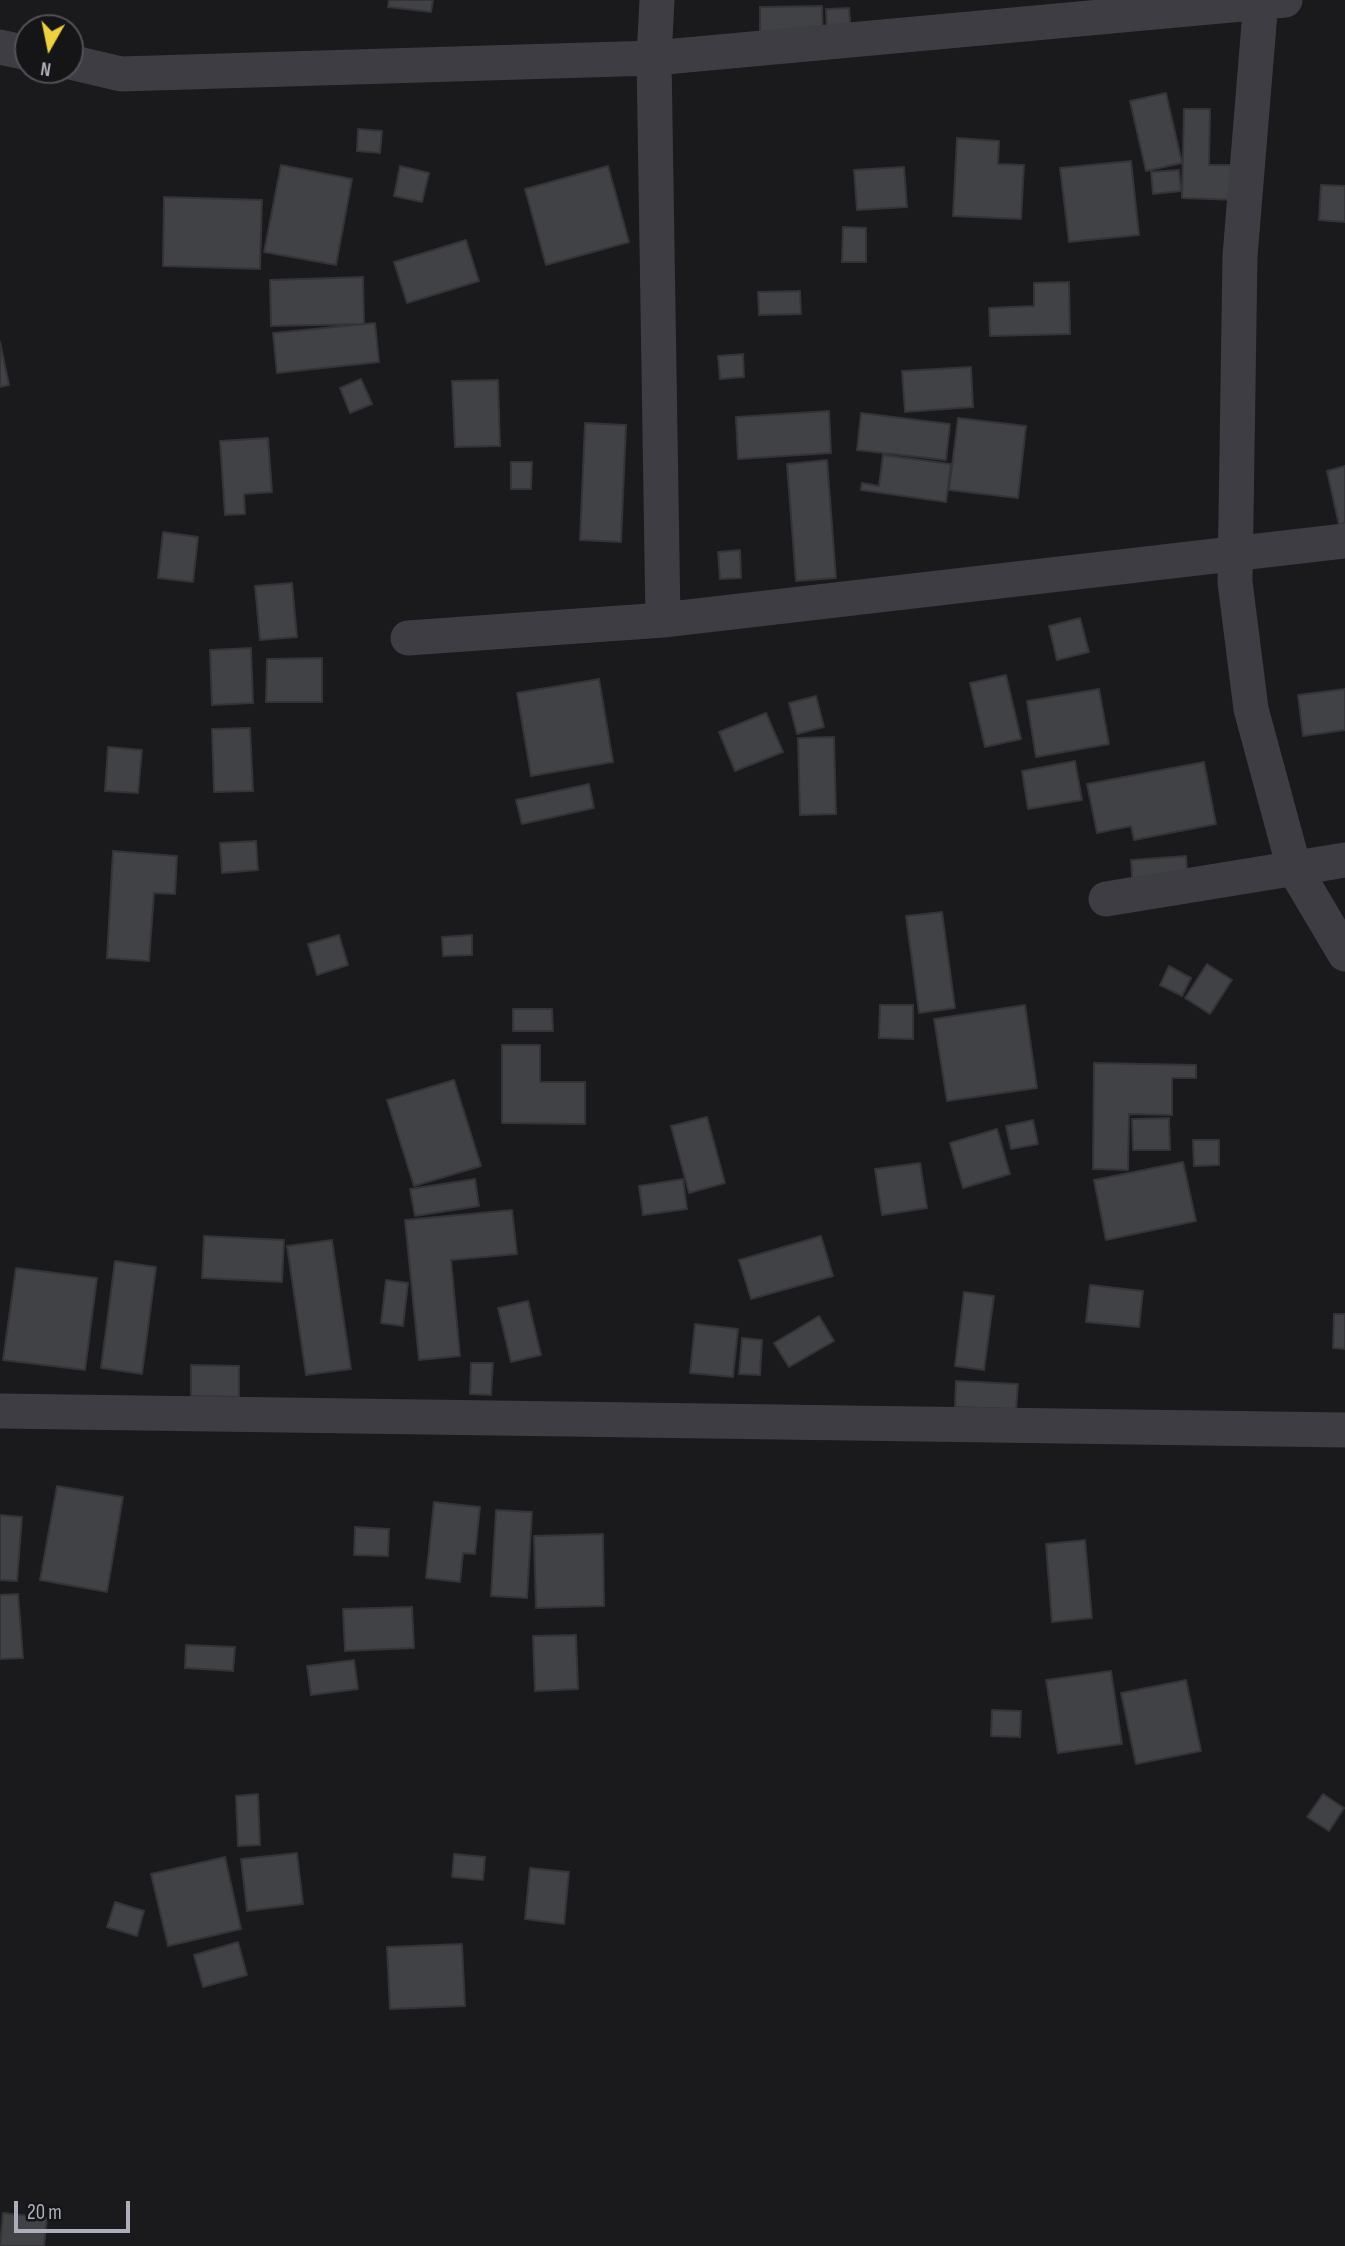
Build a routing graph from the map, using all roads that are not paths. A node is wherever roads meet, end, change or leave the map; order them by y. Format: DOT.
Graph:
graph roads {
  1 [pos="657,0"];
  2 [pos="1269,1"];
  3 [pos="654,58"];
  4 [pos="84,65"];
  5 [pos="1345,541"];
  6 [pos="1235,555"];
  7 [pos="663,620"];
  8 [pos="408,638"];
  9 [pos="1345,860"];
  10 [pos="1294,868"];
  11 [pos="1106,899"];
  12 [pos="1345,954"];
  13 [pos="0,1411"];
  14 [pos="1345,1430"];
  1 -- 3 [label="street"];
  2 -- 3 [label="street"];
  2 -- 6 [label="street"];
  3 -- 4 [label="street"];
  3 -- 7 [label="street"];
  5 -- 6 [label="street"];
  6 -- 7 [label="street"];
  6 -- 10 [label="street"];
  7 -- 8 [label="street"];
  9 -- 10 [label="street"];
  10 -- 11 [label="street"];
  10 -- 12 [label="street"];
  13 -- 14 [label="street"];
}
